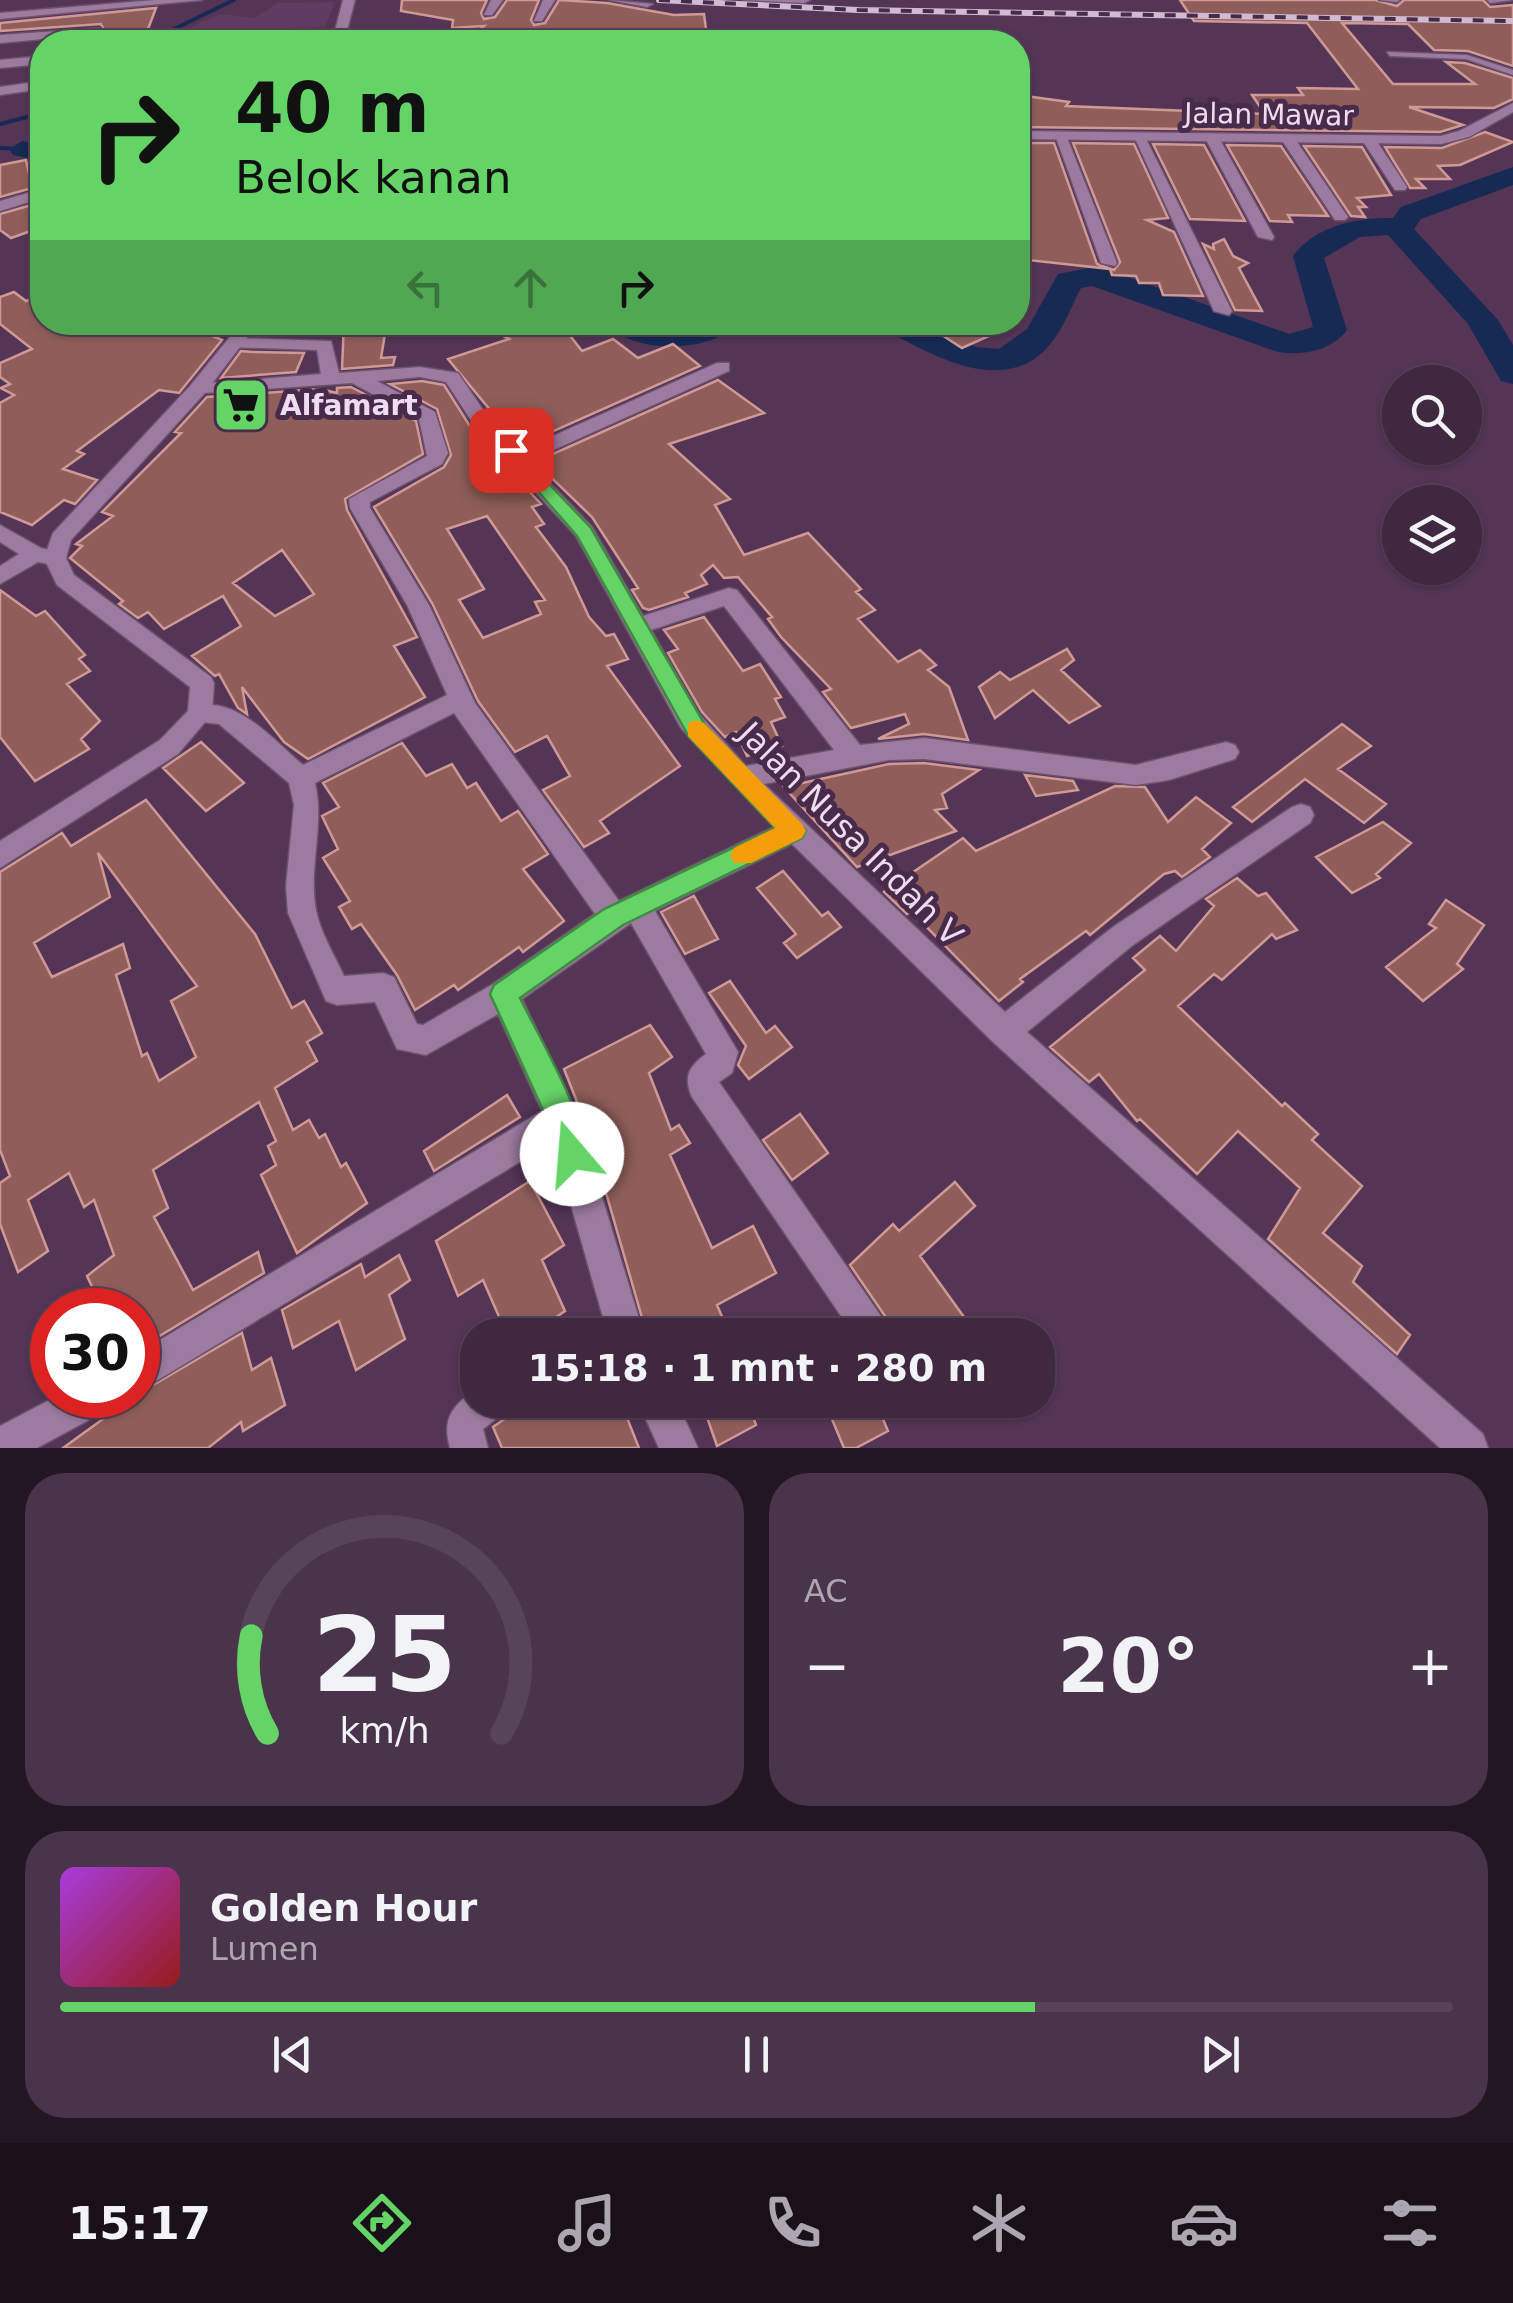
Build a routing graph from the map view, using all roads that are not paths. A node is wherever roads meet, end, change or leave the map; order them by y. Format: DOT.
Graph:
graph roads {
  1 [pos="196,0"];
  2 [pos="350,0"];
  3 [pos="497,0"];
  4 [pos="549,0"];
  5 [pos="615,0"];
  6 [pos="749,0"];
  7 [pos="804,0"];
  8 [pos="1382,0"];
  9 [pos="1397,0"];
  10 [pos="1509,0"];
  11 [pos="1490,1"];
  12 [pos="111,3"];
  13 [pos="647,4"];
  14 [pos="488,13"];
  15 [pos="0,16"];
  16 [pos="538,18"];
  17 [pos="98,30"];
  18 [pos="341,30"];
  19 [pos="30,38"];
  20 [pos="0,39"];
  21 [pos="1390,54"];
  22 [pos="30,61"];
  23 [pos="0,64"];
  24 [pos="1513,79"];
  25 [pos="30,87"];
  26 [pos="0,91"];
  27 [pos="1513,107"];
  28 [pos="1030,134"];
  29 [pos="1059,135"];
  30 [pos="1138,137"];
  31 [pos="1212,138"];
  32 [pos="1288,139"];
  33 [pos="1368,140"];
  34 [pos="1400,187"];
  35 [pos="30,197"];
  36 [pos="0,206"];
  37 [pos="1340,217"];
  38 [pos="1266,237"];
  39 [pos="1109,263"];
  40 [pos="1222,310"];
  41 [pos="241,335"];
  42 [pos="235,343"];
  43 [pos="723,367"];
  44 [pos="344,379"];
  45 [pos="196,390"];
  46 [pos="518,458"];
  47 [pos="0,532"];
  48 [pos="45,556"];
  49 [pos="0,576"];
  50 [pos="640,624"];
  51 [pos="465,708"];
  52 [pos="200,714"];
  53 [pos="1226,752"];
  54 [pos="854,756"];
  55 [pos="301,778"];
  56 [pos="741,778"];
  57 [pos="1301,815"];
  58 [pos="793,831"];
  59 [pos="0,856"];
  60 [pos="625,912"];
  61 [pos="504,994"];
  62 [pos="1004,1032"];
  63 [pos="562,1118"];
  64 [pos="616,1318"];
  65 [pos="864,1318"];
  66 [pos="160,1361"];
  67 [pos="55,1418"];
  68 [pos="467,1418"];
  69 [pos="665,1418"];
  70 [pos="0,1447"];
  71 [pos="469,1448"];
  72 [pos="679,1448"];
  73 [pos="1469,1448"];
  1 -- 12 [label="street"];
  2 -- 18 [label="street"];
  3 -- 14 [label="street"];
  4 -- 16 [label="street"];
  5 -- 13 [label="street"];
  6 -- 7 [label="street"];
  8 -- 9 [label="lane"];
  10 -- 11 [label="lane"];
  12 -- 15 [label="street"];
  12 -- 17 [label="street"];
  19 -- 20 [label="street"];
  21 -- 24 [label="lane"];
  22 -- 23 [label="street"];
  25 -- 26 [label="street"];
  27 -- 33 [label="street, Jalan Mawar"];
  28 -- 29 [label="street, Jalan Mawar"];
  29 -- 30 [label="street, Jalan Mawar"];
  29 -- 39 [label="street"];
  30 -- 31 [label="street, Jalan Mawar"];
  30 -- 40 [label="street"];
  31 -- 32 [label="street, Jalan Mawar"];
  31 -- 38 [label="street"];
  32 -- 33 [label="street, Jalan Mawar"];
  32 -- 37 [label="street"];
  33 -- 34 [label="street"];
  35 -- 36 [label="street"];
  41 -- 42 [label="street"];
  42 -- 44 [label="street"];
  42 -- 45 [label="street"];
  43 -- 46 [label="street"];
  44 -- 45 [label="street, Jalan Nusa Indah V"];
  44 -- 46 [label="street, Jalan Nusa Indah V"];
  44 -- 51 [label="street"];
  45 -- 48 [label="street"];
  46 -- 50 [label="street, Jalan Nusa Indah V"];
  47 -- 48 [label="street"];
  48 -- 49 [label="street"];
  48 -- 52 [label="street"];
  50 -- 54 [label="street"];
  50 -- 56 [label="street, Jalan Nusa Indah V"];
  51 -- 55 [label="street"];
  51 -- 60 [label="street"];
  52 -- 55 [label="street"];
  52 -- 59 [label="street"];
  53 -- 54 [label="street"];
  54 -- 56 [label="street"];
  55 -- 61 [label="street"];
  56 -- 58 [label="street, Jalan Nusa Indah V"];
  57 -- 62 [label="street"];
  58 -- 60 [label="street"];
  58 -- 62 [label="street, Jalan Nusa Indah V"];
  60 -- 61 [label="street"];
  60 -- 65 [label="street"];
  61 -- 63 [label="street"];
  62 -- 73 [label="street, Jalan Nusa Indah V"];
  63 -- 64 [label="street"];
  63 -- 66 [label="street"];
  67 -- 70 [label="street"];
  68 -- 71 [label="street"];
  69 -- 72 [label="street"];
}
